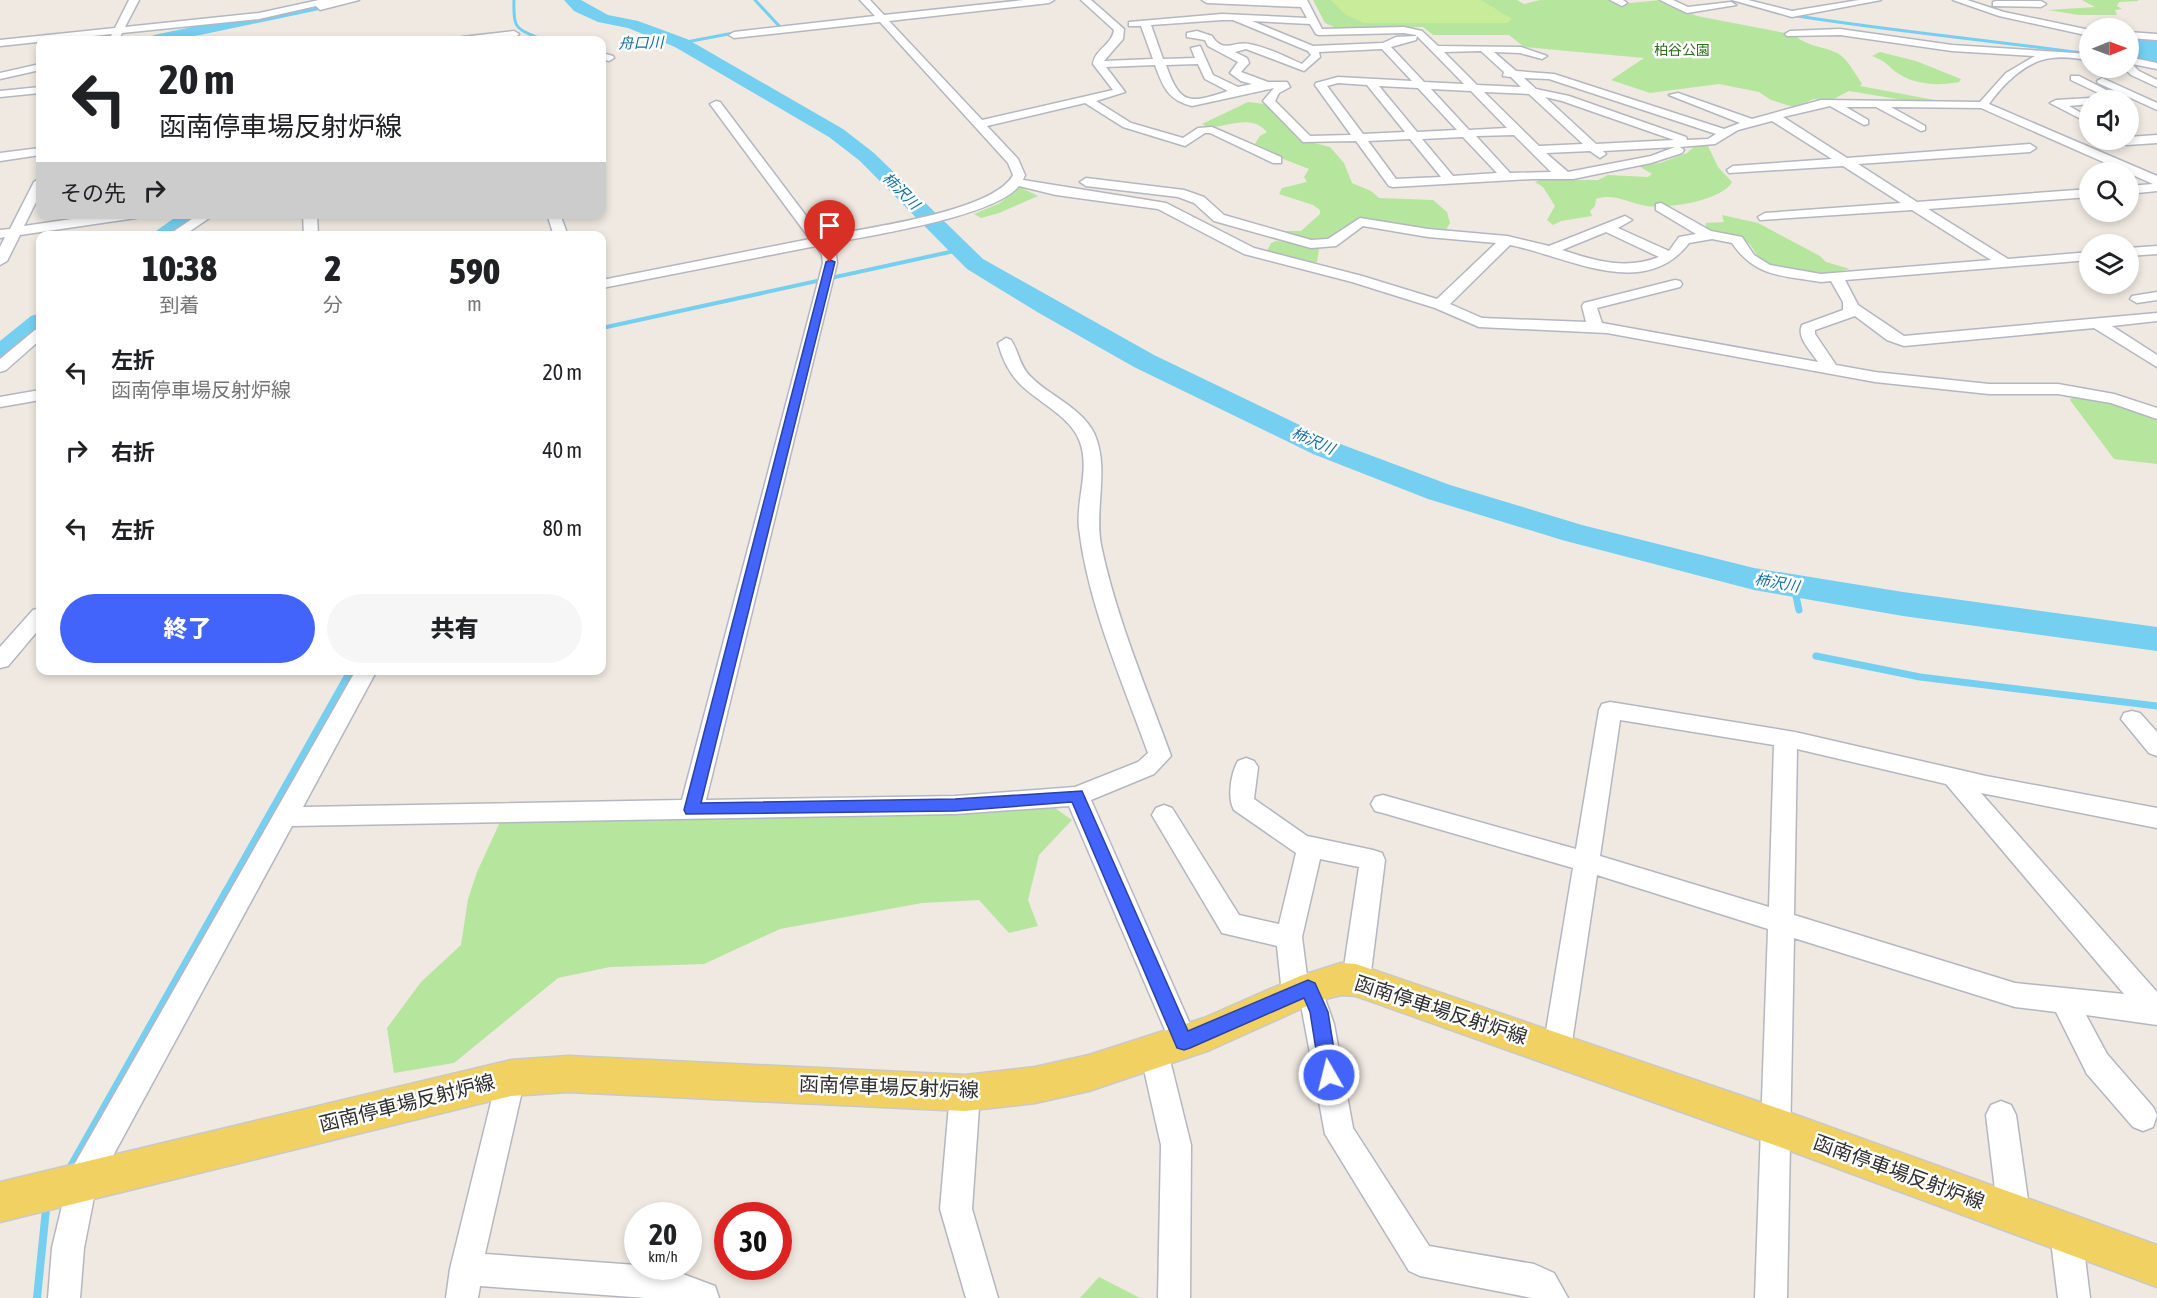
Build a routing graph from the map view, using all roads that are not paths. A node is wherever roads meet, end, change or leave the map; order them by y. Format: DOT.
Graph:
graph roads {
  1 [pos="134,0"];
  2 [pos="332,0"];
  3 [pos="354,0"];
  4 [pos="865,0"];
  5 [pos="1049,0"];
  6 [pos="1086,0"];
  7 [pos="1207,0"];
  8 [pos="1665,0"];
  9 [pos="1870,0"];
  10 [pos="1958,0"];
  11 [pos="1302,2"];
  12 [pos="1734,2"];
  13 [pos="1846,2"];
  14 [pos="1969,4"];
  15 [pos="1996,13"];
  16 [pos="882,18"];
  17 [pos="1236,18"];
  18 [pos="1184,20"];
  19 [pos="1311,21"];
  20 [pos="1145,23"];
  21 [pos="1117,25"];
  22 [pos="2079,29"];
  23 [pos="119,30"];
  24 [pos="199,33"];
  25 [pos="514,34"];
  26 [pos="1790,34"];
  27 [pos="734,35"];
  28 [pos="1190,35"];
  29 [pos="64,36"];
  30 [pos="115,36"];
  31 [pos="497,36"];
  32 [pos="2139,36"];
  33 [pos="1425,37"];
  34 [pos="2157,37"];
  35 [pos="36,39"];
  36 [pos="0,43"];
  37 [pos="1385,46"];
  38 [pos="1312,48"];
  39 [pos="1484,48"];
  40 [pos="1438,49"];
  41 [pos="1225,51"];
  42 [pos="1542,56"];
  43 [pos="2046,56"];
  44 [pos="2079,57"];
  45 [pos="1202,61"];
  46 [pos="1160,62"];
  47 [pos="2139,62"];
  48 [pos="1098,64"];
  49 [pos="2157,66"];
  50 [pos="36,68"];
  51 [pos="1494,74"];
  52 [pos="1514,74"];
  53 [pos="0,76"];
  54 [pos="2139,76"];
  55 [pos="2075,78"];
  56 [pos="2102,81"];
  57 [pos="1370,82"];
  58 [pos="2157,84"];
  59 [pos="1270,85"];
  60 [pos="1421,85"];
  61 [pos="1477,88"];
  62 [pos="36,90"];
  63 [pos="2100,90"];
  64 [pos="2121,90"];
  65 [pos="1237,91"];
  66 [pos="1532,91"];
  67 [pos="0,94"];
  68 [pos="1674,94"];
  69 [pos="1713,97"];
  70 [pos="1086,99"];
  71 [pos="2139,99"];
  72 [pos="2079,101"];
  73 [pos="1695,102"];
  74 [pos="1832,103"];
  75 [pos="716,104"];
  76 [pos="1877,104"];
  77 [pos="1916,105"];
  78 [pos="1983,105"];
  79 [pos="2157,107"];
  80 [pos="1609,113"];
  81 [pos="1928,113"];
  82 [pos="2079,115"];
  83 [pos="1776,117"];
  84 [pos="1864,122"];
  85 [pos="980,124"];
  86 [pos="1754,124"];
  87 [pos="1922,128"];
  88 [pos="1518,130"];
  89 [pos="1467,133"];
  90 [pos="1724,133"];
  91 [pos="1413,135"];
  92 [pos="1360,138"];
  93 [pos="2157,139"];
  94 [pos="2139,140"];
  95 [pos="1712,142"];
  96 [pos="1692,143"];
  97 [pos="1942,143"];
  98 [pos="1901,144"];
  99 [pos="1646,145"];
  100 [pos="2030,148"];
  101 [pos="1539,150"];
  102 [pos="36,153"];
  103 [pos="1598,153"];
  104 [pos="1718,153"];
  105 [pos="1960,153"];
  106 [pos="1918,156"];
  107 [pos="0,158"];
  108 [pos="1874,159"];
  109 [pos="1277,160"];
  110 [pos="1846,161"];
  111 [pos="1935,168"];
  112 [pos="1893,171"];
  113 [pos="1562,176"];
  114 [pos="1504,177"];
  115 [pos="1018,178"];
  116 [pos="1448,180"];
  117 [pos="1757,180"];
  118 [pos="2157,181"];
  119 [pos="1393,183"];
  120 [pos="2157,187"];
  121 [pos="2139,189"];
  122 [pos="36,190"];
  123 [pos="1516,193"];
  124 [pos="2079,194"];
  125 [pos="1401,196"];
  126 [pos="1460,196"];
  127 [pos="1918,206"];
  128 [pos="1661,207"];
  129 [pos="1765,217"];
  130 [pos="103,219"];
  131 [pos="201,219"];
  132 [pos="1624,220"];
  133 [pos="1606,227"];
  134 [pos="181,231"];
  135 [pos="16,232"];
  136 [pos="0,234"];
  137 [pos="1708,235"];
  138 [pos="1507,240"];
  139 [pos="818,242"];
  140 [pos="1550,250"];
  141 [pos="2157,250"];
  142 [pos="2139,251"];
  143 [pos="1671,257"];
  144 [pos="2079,257"];
  145 [pos="0,261"];
  146 [pos="2005,263"];
  147 [pos="1836,278"];
  148 [pos="606,283"];
  149 [pos="1675,284"];
  150 [pos="2157,297"];
  151 [pos="2137,298"];
  152 [pos="1440,305"];
  153 [pos="1853,308"];
  154 [pos="2157,317"];
  155 [pos="2097,323"];
  156 [pos="1595,326"];
  157 [pos="36,336"];
  158 [pos="1006,343"];
  159 [pos="2157,362"];
  160 [pos="0,368"];
  161 [pos="1830,368"];
  162 [pos="36,396"];
  163 [pos="0,402"];
  164 [pos="2157,414"];
  165 [pos="36,620"];
  166 [pos="0,661"];
  167 [pos="364,675"];
  168 [pos="2132,719"];
  169 [pos="1786,739"];
  170 [pos="2157,747"];
  171 [pos="1246,767"];
  172 [pos="1953,777"];
  173 [pos="1077,796"];
  174 [pos="1383,804"];
  175 [pos="692,810"];
  176 [pos="1164,815"];
  177 [pos="284,817"];
  178 [pos="2157,818"];
  179 [pos="1310,847"];
  180 [pos="1587,862"];
  181 [pos="1779,923"];
  182 [pos="1289,937"];
  183 [pos="1356,980"];
  184 [pos="1302,991"];
  185 [pos="2064,1002"];
  186 [pos="2156,1011"];
  187 [pos="1169,1047"];
  188 [pos="1557,1049"];
  189 [pos="511,1078"];
  190 [pos="965,1093"];
  191 [pos="2001,1115"];
  192 [pos="2142,1117"];
  193 [pos="1777,1127"];
  194 [pos="67,1186"];
  195 [pos="0,1202"];
  196 [pos="2014,1214"];
  197 [pos="2066,1233"];
  198 [pos="2157,1266"];
  199 [pos="464,1284"];
  200 [pos="64,1298"];
  201 [pos="703,1298"];
  202 [pos="982,1298"];
  203 [pos="1174,1298"];
  204 [pos="1552,1298"];
  205 [pos="1771,1298"];
  206 [pos="2074,1298"];
  1 -- 23 [label="street"];
  2 -- 23 [label="street"];
  3 -- 24 [label="street"];
  4 -- 16 [label="street"];
  5 -- 16 [label="street"];
  6 -- 21 [label="street"];
  7 -- 11 [label="street"];
  8 -- 12 [label="street"];
  9 -- 13 [label="street"];
  10 -- 14 [label="street"];
  11 -- 19 [label="street"];
  12 -- 13 [label="street"];
  14 -- 15 [label="street"];
  14 -- 15 [label="street"];
  15 -- 22 [label="street"];
  16 -- 27 [label="street"];
  16 -- 85 [label="street"];
  17 -- 18 [label="street"];
  17 -- 19 [label="street"];
  17 -- 38 [label="street"];
  18 -- 20 [label="street"];
  18 -- 28 [label="street"];
  19 -- 33 [label="street"];
  20 -- 21 [label="street"];
  20 -- 46 [label="street"];
  21 -- 48 [label="street"];
  23 -- 29 [label="street"];
  23 -- 30 [label="street"];
  25 -- 31 [label="street"];
  26 -- 43 [label="street"];
  28 -- 41 [label="street"];
  28 -- 45 [label="street"];
  32 -- 34 [label="street"];
  33 -- 37 [label="street"];
  33 -- 40 [label="street"];
  35 -- 36 [label="street"];
  37 -- 38 [label="street"];
  37 -- 60 [label="street"];
  38 -- 41 [label="street"];
  39 -- 40 [label="street"];
  39 -- 42 [label="street"];
  39 -- 52 [label="street"];
  40 -- 61 [label="street"];
  41 -- 59 [label="street"];
  43 -- 44 [label="street"];
  43 -- 78 [label="street"];
  45 -- 46 [label="street"];
  45 -- 65 [label="street"];
  46 -- 48 [label="street"];
  46 -- 65 [label="street"];
  47 -- 49 [label="street"];
  48 -- 70 [label="street"];
  50 -- 53 [label="street"];
  51 -- 52 [label="street"];
  52 -- 66 [label="street"];
  52 -- 90 [label="street"];
  54 -- 58 [label="street"];
  55 -- 63 [label="street"];
  56 -- 64 [label="street"];
  57 -- 60 [label="street"];
  57 -- 91 [label="street"];
  57 -- 92 [label="street"];
  59 -- 65 [label="street"];
  59 -- 92 [label="street"];
  60 -- 61 [label="street"];
  60 -- 89 [label="street"];
  61 -- 66 [label="street"];
  61 -- 88 [label="street"];
  62 -- 67 [label="street"];
  66 -- 80 [label="street"];
  66 -- 103 [label="street"];
  68 -- 73 [label="street"];
  69 -- 73 [label="street"];
  70 -- 85 [label="street"];
  70 -- 109 [label="street"];
  71 -- 79 [label="street"];
  72 -- 82 [label="street"];
  73 -- 86 [label="street"];
  74 -- 76 [label="street"];
  74 -- 83 [label="street"];
  74 -- 84 [label="street"];
  75 -- 139 [label="street"];
  76 -- 77 [label="street"];
  76 -- 87 [label="street"];
  77 -- 78 [label="street"];
  77 -- 81 [label="street"];
  78 -- 118 [label="street"];
  80 -- 96 [label="street"];
  80 -- 99 [label="street"];
  83 -- 86 [label="street"];
  83 -- 110 [label="street"];
  85 -- 115 [label="street"];
  86 -- 90 [label="street"];
  88 -- 89 [label="street"];
  88 -- 101 [label="street"];
  89 -- 91 [label="street"];
  89 -- 114 [label="street"];
  90 -- 95 [label="street"];
  91 -- 92 [label="street"];
  91 -- 116 [label="street"];
  92 -- 119 [label="street"];
  93 -- 94 [label="street"];
  95 -- 96 [label="street"];
  95 -- 104 [label="street"];
  96 -- 99 [label="street"];
  96 -- 113 [label="street"];
  97 -- 105 [label="street"];
  98 -- 106 [label="street"];
  99 -- 103 [label="street"];
  100 -- 105 [label="street"];
  101 -- 103 [label="street"];
  101 -- 113 [label="street"];
  102 -- 107 [label="street"];
  105 -- 106 [label="street"];
  106 -- 108 [label="street"];
  106 -- 111 [label="street"];
  108 -- 110 [label="street"];
  108 -- 112 [label="street"];
  110 -- 117 [label="street"];
  110 -- 127 [label="street"];
  113 -- 114 [label="street"];
  114 -- 116 [label="street"];
  114 -- 123 [label="street"];
  115 -- 138 [label="street"];
  115 -- 139 [label="street"];
  115 -- 152 [label="street"];
  116 -- 119 [label="street"];
  116 -- 126 [label="street"];
  119 -- 125 [label="street"];
  120 -- 121 [label="street"];
  122 -- 135 [label="street"];
  124 -- 127 [label="street"];
  127 -- 129 [label="street"];
  127 -- 146 [label="street"];
  128 -- 137 [label="street"];
  130 -- 135 [label="street"];
  131 -- 134 [label="street"];
  132 -- 133 [label="street"];
  133 -- 140 [label="street"];
  133 -- 143 [label="street"];
  135 -- 136 [label="street"];
  135 -- 145 [label="street"];
  137 -- 143 [label="street"];
  137 -- 147 [label="street"];
  138 -- 140 [label="street"];
  138 -- 152 [label="street"];
  139 -- 148 [label="street"];
  139 -- 175 [label="street"];
  140 -- 143 [label="street"];
  141 -- 142 [label="street"];
  144 -- 146 [label="street"];
  146 -- 147 [label="street"];
  147 -- 153 [label="street"];
  149 -- 156 [label="street"];
  150 -- 151 [label="street"];
  152 -- 156 [label="street"];
  153 -- 155 [label="street"];
  153 -- 161 [label="street"];
  154 -- 155 [label="street"];
  155 -- 159 [label="street"];
  156 -- 161 [label="street"];
  157 -- 160 [label="street"];
  158 -- 173 [label="street"];
  161 -- 164 [label="street"];
  162 -- 163 [label="street"];
  165 -- 166 [label="street"];
  167 -- 177 [label="street"];
  168 -- 170 [label="street"];
  169 -- 172 [label="street"];
  169 -- 180 [label="street"];
  169 -- 181 [label="street"];
  171 -- 179 [label="street"];
  172 -- 178 [label="street"];
  172 -- 186 [label="street"];
  173 -- 175 [label="street"];
  173 -- 187 [label="street"];
  174 -- 180 [label="street"];
  175 -- 177 [label="street"];
  176 -- 182 [label="street"];
  177 -- 194 [label="street"];
  179 -- 182 [label="street"];
  179 -- 183 [label="street"];
  180 -- 181 [label="street"];
  180 -- 188 [label="street"];
  181 -- 185 [label="street"];
  181 -- 193 [label="street"];
  182 -- 184 [label="street"];
  183 -- 184 [label="main road, 函南停車場反射炉線"];
  183 -- 188 [label="main road, 函南停車場反射炉線"];
  184 -- 187 [label="main road, 函南停車場反射炉線"];
  184 -- 204 [label="street"];
  185 -- 186 [label="street"];
  185 -- 192 [label="street"];
  187 -- 190 [label="main road, 函南停車場反射炉線"];
  187 -- 203 [label="street"];
  188 -- 193 [label="main road, 函南停車場反射炉線"];
  189 -- 190 [label="main road, 函南停車場反射炉線"];
  189 -- 194 [label="main road, 函南停車場反射炉線"];
  189 -- 199 [label="street"];
  190 -- 202 [label="street"];
  191 -- 196 [label="street"];
  193 -- 196 [label="main road, 函南停車場反射炉線"];
  193 -- 205 [label="street"];
  194 -- 195 [label="main road, 函南停車場反射炉線"];
  194 -- 200 [label="street"];
  196 -- 197 [label="main road, 函南停車場反射炉線"];
  197 -- 198 [label="main road, 函南停車場反射炉線"];
  197 -- 206 [label="street"];
  199 -- 201 [label="street"];
}
